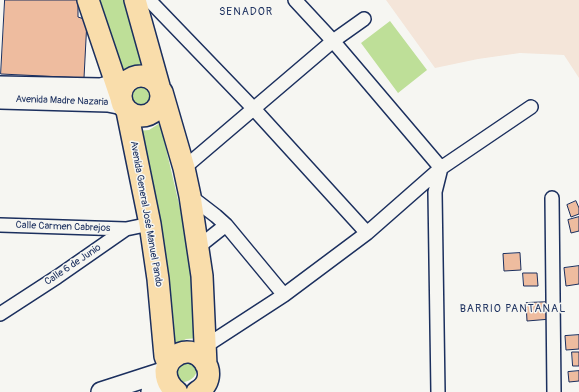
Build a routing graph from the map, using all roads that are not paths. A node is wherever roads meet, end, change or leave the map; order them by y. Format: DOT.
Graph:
graph roads {
  1 [pos="88,0"];
  2 [pos="134,0"];
  3 [pos="149,0"];
  4 [pos="295,0"];
  5 [pos="364,19"];
  6 [pos="333,41"];
  7 [pos="0,86"];
  8 [pos="160,89"];
  9 [pos="123,96"];
  10 [pos="0,99"];
  11 [pos="531,107"];
  12 [pos="254,109"];
  13 [pos="184,168"];
  14 [pos="441,168"];
  15 [pos="190,196"];
  16 [pos="552,198"];
  17 [pos="150,224"];
  18 [pos="0,225"];
  19 [pos="226,225"];
  20 [pos="126,229"];
  21 [pos="367,233"];
  22 [pos="197,248"];
  23 [pos="284,295"];
  24 [pos="0,314"];
  25 [pos="203,371"];
  26 [pos="167,383"];
  27 [pos="101,392"];
  28 [pos="438,392"];
  29 [pos="554,392"];
  1 -- 9 [label="main road, Avenida General José Manuel Pando"];
  2 -- 8 [label="main road"];
  3 -- 12 [label="street"];
  4 -- 6 [label="street"];
  5 -- 6 [label="street"];
  6 -- 12 [label="street"];
  6 -- 14 [label="street"];
  7 -- 9 [label="street, Avenida Madre Nazaria"];
  8 -- 9 [label="main road"];
  8 -- 9 [label="main road"];
  8 -- 13 [label="main road"];
  9 -- 10 [label="street, Avenida Madre Nazaria"];
  9 -- 17 [label="main road, Avenida General José Manuel Pando"];
  11 -- 14 [label="street"];
  12 -- 13 [label="street"];
  12 -- 21 [label="street"];
  13 -- 15 [label="main road"];
  14 -- 21 [label="street"];
  14 -- 28 [label="street"];
  15 -- 19 [label="street"];
  15 -- 22 [label="main road"];
  16 -- 29 [label="street"];
  17 -- 20 [label="street, Calle 6 de Junio"];
  17 -- 26 [label="main road, Avenida General José Manuel Pando"];
  18 -- 20 [label="street, Calle Carmen Cabrejos"];
  19 -- 22 [label="street"];
  19 -- 23 [label="street"];
  20 -- 24 [label="street, Calle 6 de Junio"];
  21 -- 23 [label="street"];
  22 -- 25 [label="main road"];
  23 -- 25 [label="street"];
  25 -- 26 [label="main road"];
  26 -- 27 [label="street"];
}
